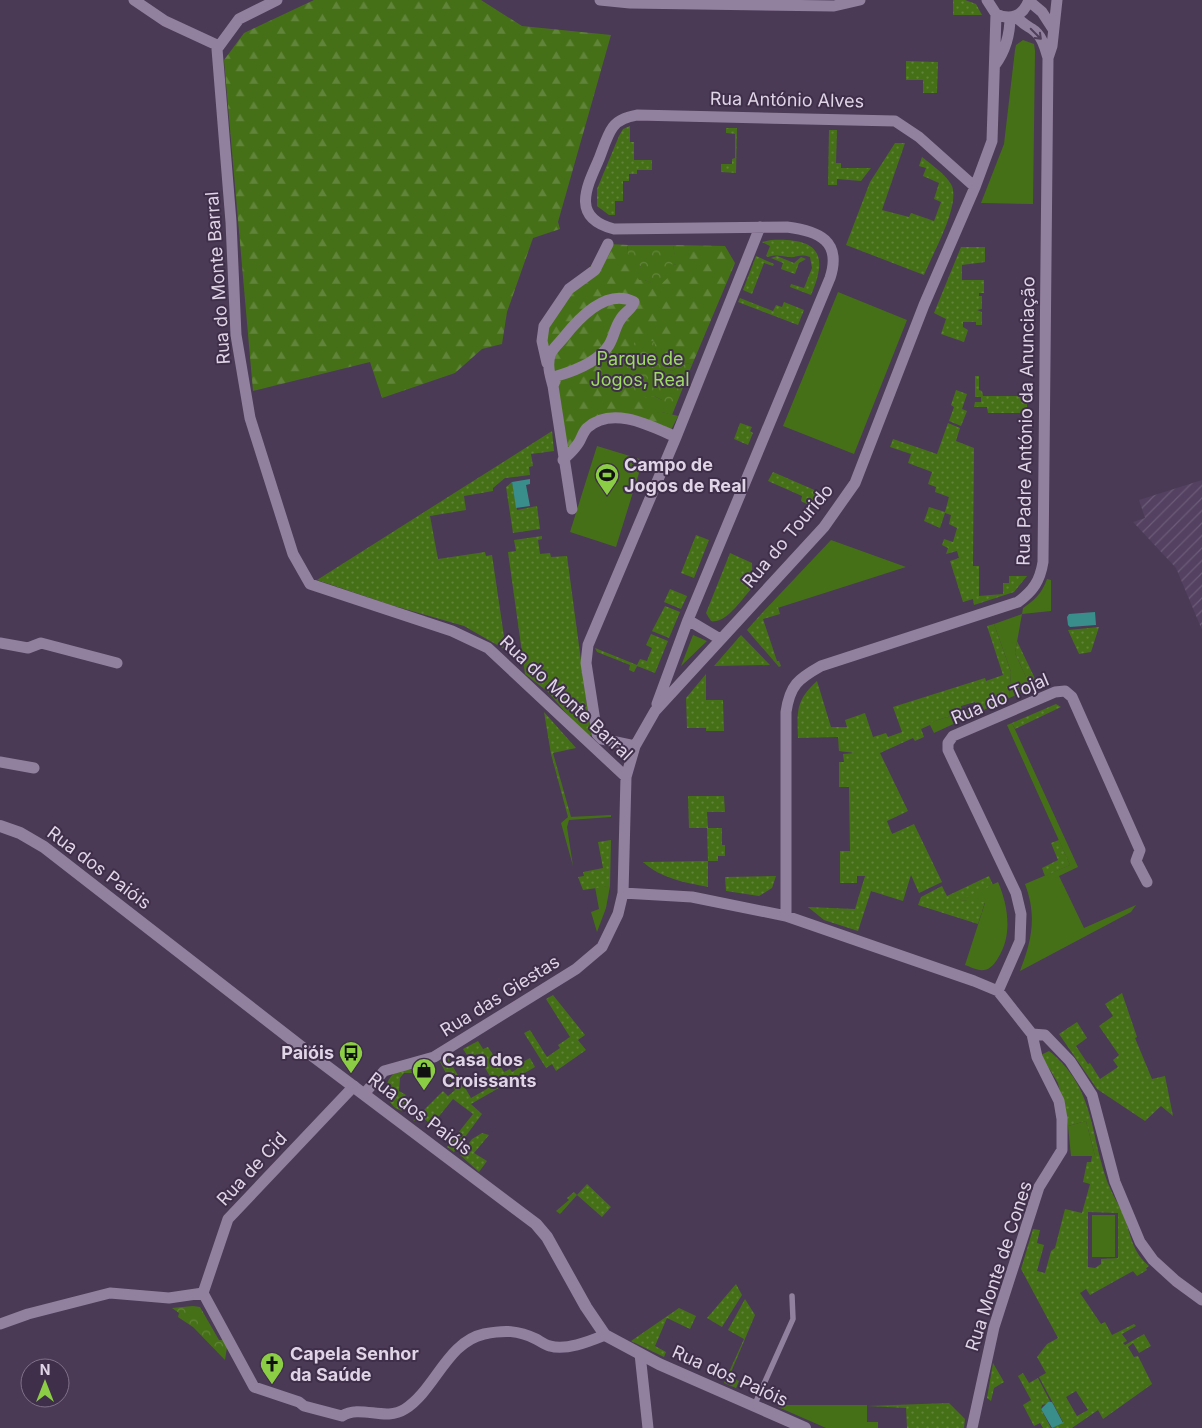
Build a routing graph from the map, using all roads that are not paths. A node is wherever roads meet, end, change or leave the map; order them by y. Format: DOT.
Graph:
graph roads {
  1 [pos="134,0"];
  2 [pos="277,0"];
  3 [pos="600,0"];
  4 [pos="860,0"];
  5 [pos="987,0"];
  6 [pos="1029,0"];
  7 [pos="1057,0"];
  8 [pos="996,14"];
  9 [pos="1013,17"];
  10 [pos="1053,29"];
  11 [pos="219,46"];
  12 [pos="1048,58"];
  13 [pos="995,64"];
  14 [pos="975,187"];
  15 [pos="760,227"];
  16 [pos="608,244"];
  17 [pos="548,368"];
  18 [pos="553,386"];
  19 [pos="676,437"];
  20 [pos="563,460"];
  21 [pos="572,509"];
  22 [pos="688,620"];
  23 [pos="720,639"];
  24 [pos="0,643"];
  25 [pos="117,663"];
  26 [pos="655,711"];
  27 [pos="635,746"];
  28 [pos="0,762"];
  29 [pos="34,768"];
  30 [pos="626,777"];
  31 [pos="0,826"];
  32 [pos="1147,882"];
  33 [pos="622,893"];
  34 [pos="786,916"];
  35 [pos="998,991"];
  36 [pos="1032,1034"];
  37 [pos="359,1090"];
  38 [pos="203,1293"];
  39 [pos="792,1296"];
  40 [pos="1202,1300"];
  41 [pos="0,1324"];
  42 [pos="605,1335"];
  43 [pos="640,1354"];
  44 [pos="754,1406"];
  45 [pos="648,1428"];
  46 [pos="805,1428"];
  47 [pos="972,1428"];
  1 -- 11 [label="street"];
  2 -- 11 [label="street"];
  3 -- 4 [label="street"];
  5 -- 8 [label="street"];
  6 -- 9 [label="street"];
  6 -- 10 [label="street"];
  7 -- 10 [label="street, Rua Padre António da Anunciação"];
  8 -- 9 [label="street"];
  8 -- 13 [label="street, Rua do Tourido"];
  9 -- 12 [label="street, Rua Padre António da Anunciação, one-way"];
  9 -- 13 [label="street, Rua do Tourido"];
  10 -- 12 [label="street, Rua Padre António da Anunciação"];
  11 -- 30 [label="street, Rua do Monte Barral"];
  12 -- 34 [label="street, Rua Padre António da Anunciação"];
  13 -- 14 [label="street, Rua do Tourido"];
  14 -- 15 [label="street, Rua António Alves"];
  14 -- 23 [label="street, Rua do Tourido"];
  15 -- 19 [label="street"];
  15 -- 22 [label="street"];
  16 -- 17 [label="street"];
  17 -- 18 [label="street"];
  17 -- 18 [label="street"];
  18 -- 20 [label="street"];
  19 -- 20 [label="street"];
  19 -- 27 [label="street"];
  20 -- 21 [label="street"];
  22 -- 23 [label="street"];
  22 -- 26 [label="street"];
  23 -- 26 [label="street, Rua do Tourido"];
  24 -- 25 [label="street"];
  26 -- 27 [label="street, Rua do Tourido"];
  27 -- 30 [label="street, Rua do Tourido"];
  28 -- 29 [label="street"];
  30 -- 33 [label="street, Rua do Tourido"];
  31 -- 37 [label="street, Rua dos Paióis"];
  32 -- 35 [label="street, Rua do Tojal"];
  33 -- 34 [label="street"];
  33 -- 37 [label="street, Rua das Giestas"];
  34 -- 35 [label="street"];
  35 -- 36 [label="street"];
  36 -- 40 [label="street"];
  36 -- 47 [label="street, Rua Monte de Cones"];
  37 -- 38 [label="street, Rua de Cid"];
  37 -- 42 [label="street, Rua dos Paióis"];
  38 -- 41 [label="street"];
  38 -- 42 [label="street"];
  39 -- 44 [label="lane"];
  42 -- 43 [label="street, Rua dos Paióis"];
  43 -- 44 [label="street, Rua dos Paióis"];
  43 -- 45 [label="street"];
  44 -- 46 [label="street, Rua dos Paióis"];
}
